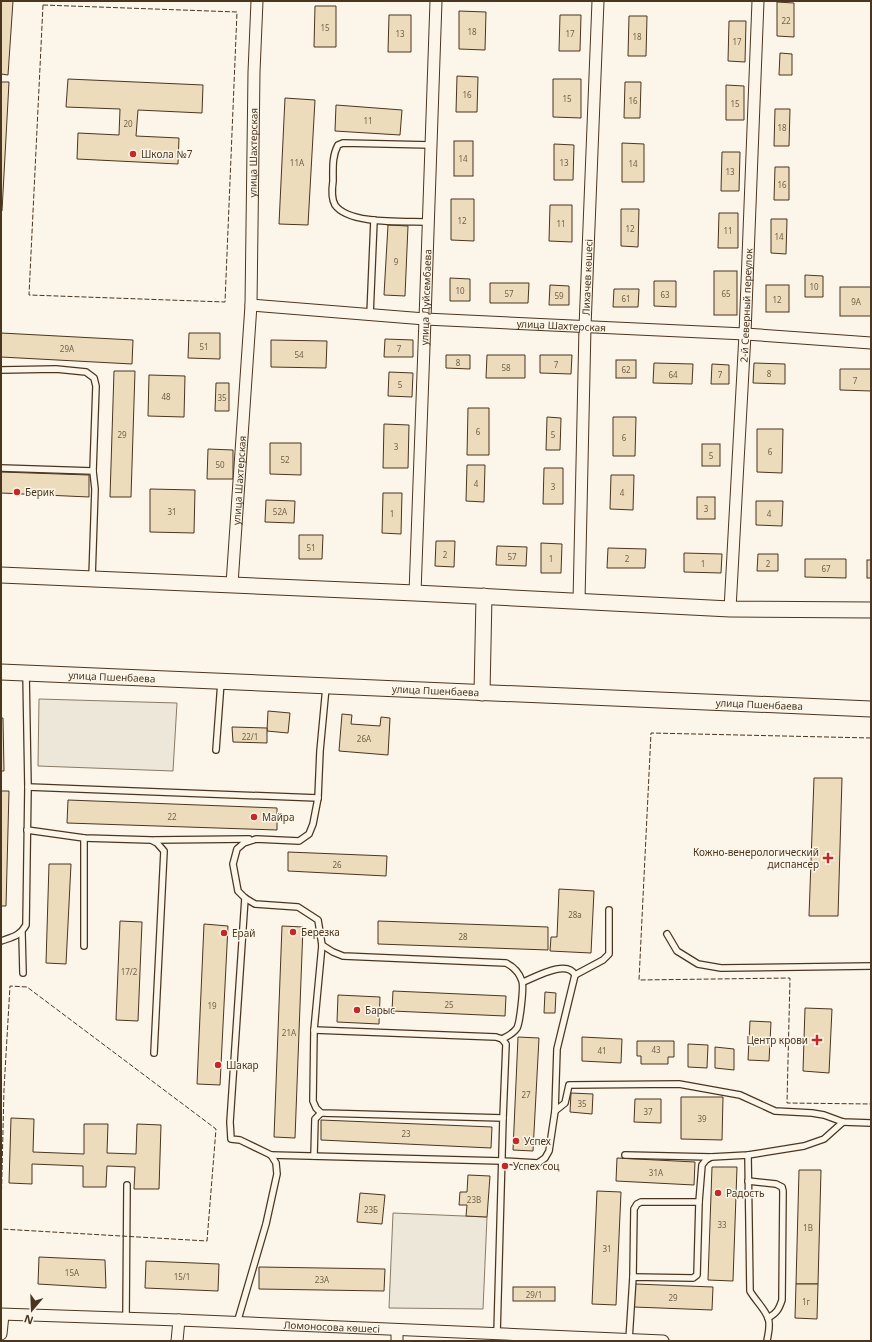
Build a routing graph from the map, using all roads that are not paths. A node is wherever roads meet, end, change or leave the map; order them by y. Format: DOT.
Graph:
graph roads {
  1 [pos="257,1"];
  2 [pos="436,1"];
  3 [pos="598,1"];
  4 [pos="758,1"];
  5 [pos="431,145"];
  6 [pos="374,220"];
  7 [pos="428,222"];
  8 [pos="251,305"];
  9 [pos="370,315"];
  10 [pos="425,319"];
  11 [pos="586,327"];
  12 [pos="745,334"];
  13 [pos="871,343"];
  14 [pos="1,370"];
  15 [pos="1,468"];
  16 [pos="93,471"];
  17 [pos="1,575"];
  18 [pos="92,579"];
  19 [pos="232,584"];
  20 [pos="415,593"];
  21 [pos="484,596"];
  22 [pos="579,600"];
  23 [pos="730,610"];
  24 [pos="871,610"];
  25 [pos="1,672"];
  26 [pos="26,673"];
  27 [pos="221,682"];
  28 [pos="326,686"];
  29 [pos="482,692"];
  30 [pos="871,709"];
  31 [pos="216,750"];
  32 [pos="28,786"];
  33 [pos="318,798"];
  34 [pos="27,830"];
  35 [pos="84,838"];
  36 [pos="256,839"];
  37 [pos="151,840"];
  38 [pos="245,898"];
  39 [pos="610,910"];
  40 [pos="22,933"];
  41 [pos="667,934"];
  42 [pos="1,940"];
  43 [pos="322,945"];
  44 [pos="84,946"];
  45 [pos="871,966"];
  46 [pos="23,973"];
  47 [pos="575,975"];
  48 [pos="523,982"];
  49 [pos="314,1030"];
  50 [pos="502,1039"];
  51 [pos="154,1053"];
  52 [pos="555,1111"];
  53 [pos="321,1113"];
  54 [pos="504,1118"];
  55 [pos="843,1122"];
  56 [pos="871,1123"];
  57 [pos="271,1155"];
  58 [pos="625,1155"];
  59 [pos="748,1155"];
  60 [pos="314,1156"];
  61 [pos="711,1157"];
  62 [pos="502,1161"];
  63 [pos="748,1181"];
  64 [pos="127,1185"];
  65 [pos="699,1202"];
  66 [pos="633,1278"];
  67 [pos="2,1314"];
  68 [pos="768,1318"];
  69 [pos="126,1319"];
  70 [pos="179,1320"];
  71 [pos="237,1322"];
  72 [pos="397,1330"];
  73 [pos="1,1334"];
  74 [pos="497,1334"];
  75 [pos="629,1340"];
  76 [pos="177,1341"];
  77 [pos="397,1341"];
  78 [pos="663,1341"];
  79 [pos="767,1341"];
  1 -- 8 [label="street, улица Шахтерская"];
  2 -- 5 [label="street, улица Дуйсембаева"];
  3 -- 11 [label="street, Лихачев көшесі"];
  4 -- 12 [label="street, 2-й Северный переулок"];
  5 -- 6 [label="lane"];
  5 -- 7 [label="street, улица Дуйсембаева"];
  6 -- 7 [label="lane"];
  6 -- 9 [label="lane"];
  7 -- 10 [label="street, улица Дуйсембаева"];
  8 -- 9 [label="street, улица Шахтерская"];
  8 -- 19 [label="street, улица Шахтерская"];
  9 -- 10 [label="street, улица Шахтерская"];
  10 -- 11 [label="street, улица Шахтерская"];
  10 -- 20 [label="street, улица Дуйсембаева"];
  11 -- 12 [label="street, улица Шахтерская"];
  11 -- 22 [label="street, Лихачев көшесі"];
  12 -- 13 [label="street, улица Шахтерская"];
  12 -- 23 [label="street, 2-й Северный переулок"];
  14 -- 16 [label="lane"];
  15 -- 16 [label="lane"];
  16 -- 18 [label="lane"];
  17 -- 18 [label="main road"];
  18 -- 19 [label="main road"];
  19 -- 20 [label="main road"];
  20 -- 21 [label="main road"];
  21 -- 22 [label="main road"];
  21 -- 29 [label="main road"];
  22 -- 23 [label="main road"];
  23 -- 24 [label="main road"];
  25 -- 26 [label="main road, улица Пшенбаева"];
  26 -- 27 [label="main road, улица Пшенбаева"];
  26 -- 32 [label="lane"];
  27 -- 28 [label="main road, улица Пшенбаева"];
  27 -- 31 [label="lane"];
  28 -- 29 [label="main road, улица Пшенбаева"];
  28 -- 33 [label="lane"];
  29 -- 30 [label="main road, улица Пшенбаева"];
  32 -- 33 [label="lane"];
  32 -- 34 [label="lane"];
  33 -- 36 [label="lane"];
  34 -- 35 [label="lane"];
  34 -- 40 [label="lane"];
  35 -- 37 [label="lane"];
  35 -- 44 [label="lane"];
  36 -- 37 [label="lane"];
  36 -- 38 [label="lane"];
  37 -- 51 [label="lane"];
  38 -- 43 [label="lane"];
  38 -- 57 [label="lane"];
  39 -- 47 [label="lane"];
  40 -- 42 [label="lane"];
  40 -- 46 [label="lane"];
  41 -- 45 [label="lane"];
  43 -- 48 [label="lane"];
  43 -- 49 [label="lane"];
  47 -- 48 [label="lane"];
  47 -- 52 [label="lane"];
  48 -- 50 [label="lane"];
  49 -- 50 [label="lane"];
  49 -- 53 [label="lane"];
  50 -- 54 [label="lane"];
  52 -- 55 [label="lane"];
  52 -- 62 [label="lane"];
  53 -- 54 [label="lane"];
  53 -- 60 [label="lane"];
  54 -- 62 [label="lane"];
  55 -- 56 [label="lane"];
  55 -- 59 [label="lane"];
  57 -- 60 [label="lane"];
  57 -- 71 [label="lane"];
  58 -- 61 [label="lane"];
  59 -- 61 [label="lane"];
  59 -- 63 [label="lane"];
  60 -- 62 [label="lane"];
  61 -- 65 [label="lane"];
  62 -- 74 [label="lane"];
  63 -- 68 [label="lane"];
  63 -- 68 [label="lane"];
  64 -- 69 [label="lane"];
  65 -- 66 [label="lane"];
  65 -- 66 [label="lane"];
  66 -- 75 [label="lane"];
  67 -- 69 [label="street, Ломоносова көшесі"];
  67 -- 73 [label="street"];
  68 -- 79 [label="lane"];
  69 -- 70 [label="street, Ломоносова көшесі"];
  70 -- 71 [label="street, Ломоносова көшесі"];
  70 -- 76 [label="street"];
  71 -- 72 [label="street, Ломоносова көшесі"];
  72 -- 74 [label="street, Ломоносова көшесі"];
  72 -- 77 [label="street"];
  74 -- 75 [label="street, Ломоносова көшесі"];
  75 -- 78 [label="street, Ломоносова көшесі"];
}
